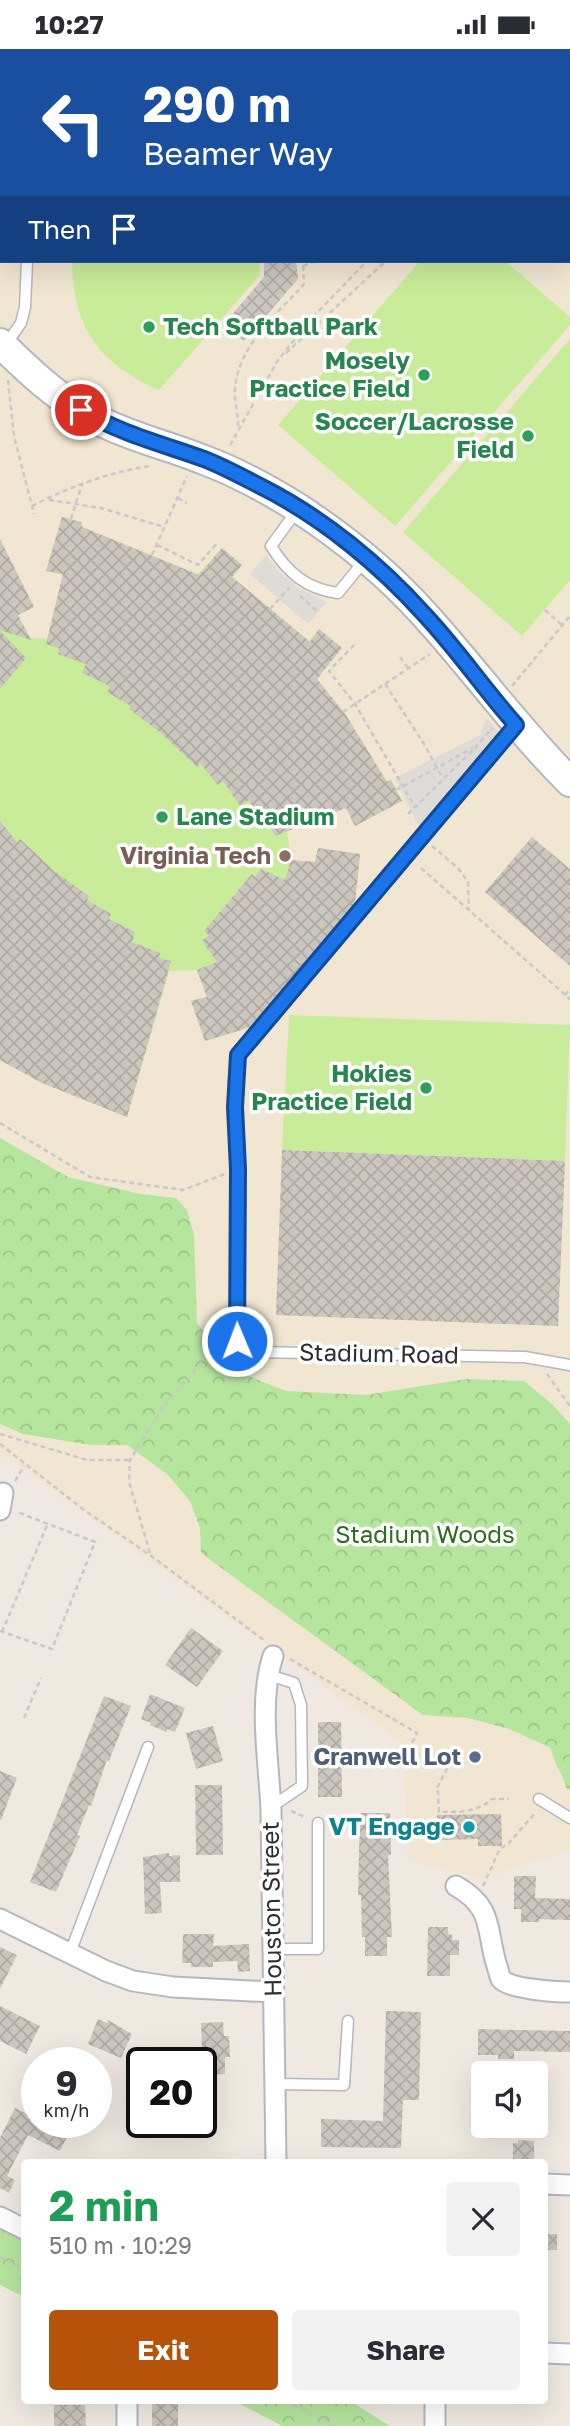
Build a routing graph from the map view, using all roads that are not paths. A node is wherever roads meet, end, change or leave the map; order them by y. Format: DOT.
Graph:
graph roads {
  1 [pos="27,263"];
  2 [pos="1,347"];
  3 [pos="298,508"];
  4 [pos="366,559"];
  5 [pos="505,725"];
  6 [pos="570,782"];
  7 [pos="570,1365"];
  8 [pos="275,1651"];
  9 [pos="269,1675"];
  10 [pos="148,1747"];
  11 [pos="539,1799"];
  12 [pos="271,1807"];
  13 [pos="570,1818"];
  14 [pos="318,1823"];
  15 [pos="456,1886"];
  16 [pos="0,1919"];
  17 [pos="273,1949"];
  18 [pos="70,1953"];
  19 [pos="273,1992"];
  20 [pos="570,1992"];
  21 [pos="348,2021"];
  22 [pos="275,2084"];
  23 [pos="276,2159"];
  24 [pos="548,2184"];
  25 [pos="570,2185"];
  26 [pos="0,2217"];
  27 [pos="21,2228"];
  28 [pos="548,2353"];
  29 [pos="570,2354"];
  30 [pos="127,2404"];
  31 [pos="435,2404"];
  32 [pos="127,2426"];
  33 [pos="435,2426"];
  1 -- 2 [label="lane"];
  2 -- 3 [label="main road"];
  3 -- 4 [label="main road"];
  3 -- 4 [label="lane"];
  4 -- 5 [label="main road"];
  5 -- 6 [label="main road"];
  5 -- 7 [label="lane, Stadium Road"];
  8 -- 9 [label="street, Houston Street"];
  9 -- 12 [label="street, Houston Street"];
  9 -- 12 [label="lane"];
  10 -- 18 [label="lane"];
  11 -- 13 [label="lane"];
  12 -- 17 [label="street, Houston Street"];
  14 -- 17 [label="lane"];
  15 -- 20 [label="street"];
  16 -- 18 [label="street"];
  17 -- 19 [label="street, Houston Street"];
  18 -- 19 [label="street"];
  19 -- 22 [label="street, Houston Street"];
  21 -- 22 [label="lane"];
  22 -- 23 [label="street, Houston Street"];
  24 -- 25 [label="street"];
  26 -- 27 [label="street"];
  28 -- 29 [label="street"];
  30 -- 32 [label="street"];
  31 -- 33 [label="street"];
}
